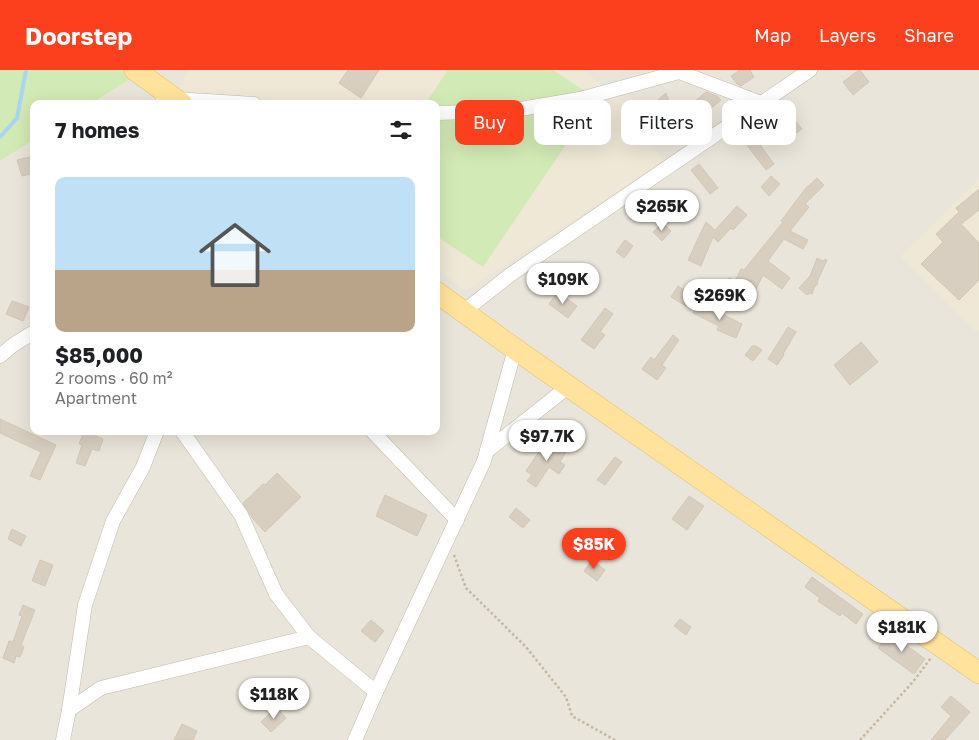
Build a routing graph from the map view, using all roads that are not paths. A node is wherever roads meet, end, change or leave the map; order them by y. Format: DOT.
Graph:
graph roads {
  1 [pos="135,70"];
  2 [pos="810,70"];
  3 [pos="172,100"];
  4 [pos="753,100"];
  5 [pos="765,100"];
  6 [pos="440,113"];
  7 [pos="722,130"];
  8 [pos="440,295"];
  9 [pos="463,312"];
  10 [pos="30,334"];
  11 [pos="515,349"];
  12 [pos="0,356"];
  13 [pos="569,386"];
  14 [pos="155,435"];
  15 [pos="185,435"];
  16 [pos="376,435"];
  17 [pos="487,451"];
  18 [pos="458,520"];
  19 [pos="309,637"];
  20 [pos="979,673"];
  21 [pos="376,692"];
  22 [pos="69,710"];
  23 [pos="63,740"];
  24 [pos="356,740"];
  1 -- 3 [label="main road"];
  2 -- 5 [label="street"];
  4 -- 6 [label="street"];
  7 -- 9 [label="street"];
  8 -- 9 [label="main road"];
  9 -- 11 [label="main road"];
  10 -- 12 [label="street"];
  11 -- 13 [label="main road"];
  11 -- 17 [label="street"];
  13 -- 17 [label="street"];
  13 -- 20 [label="main road"];
  14 -- 22 [label="street"];
  15 -- 19 [label="street"];
  16 -- 18 [label="street"];
  17 -- 18 [label="street"];
  18 -- 21 [label="street"];
  19 -- 21 [label="street"];
  19 -- 22 [label="street"];
  21 -- 24 [label="street"];
  22 -- 23 [label="street"];
}
